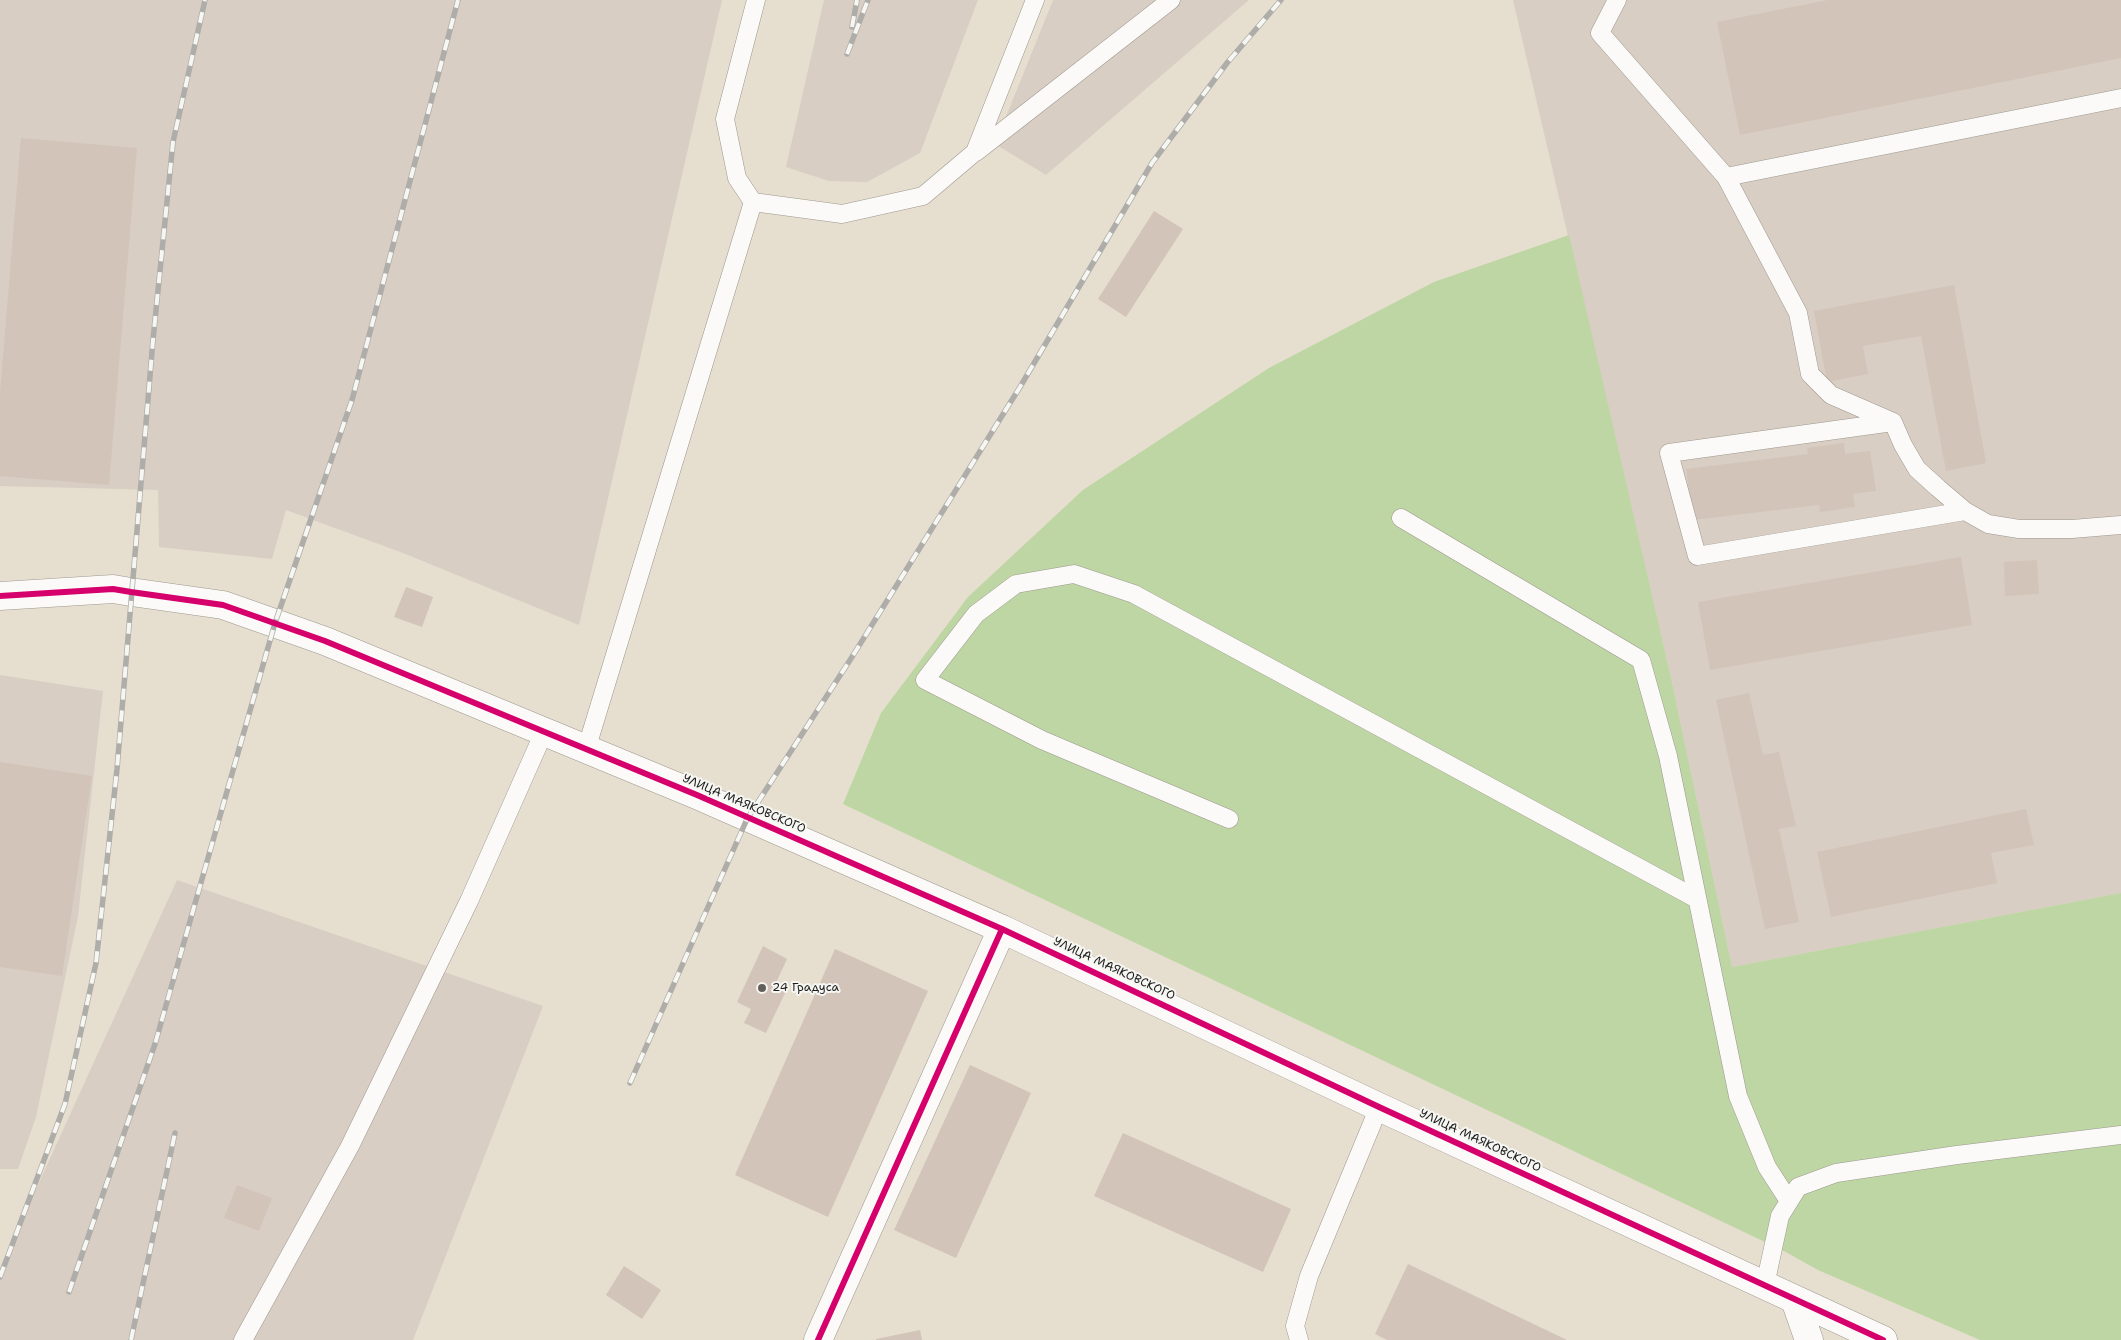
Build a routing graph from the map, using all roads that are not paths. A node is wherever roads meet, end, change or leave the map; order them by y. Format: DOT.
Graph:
graph roads {
  1 [pos="756,0"];
  2 [pos="1035,0"];
  3 [pos="1171,0"];
  4 [pos="1616,0"];
  5 [pos="2121,98"];
  6 [pos="975,152"];
  7 [pos="1726,177"];
  8 [pos="753,202"];
  9 [pos="1894,422"];
  10 [pos="1965,511"];
  11 [pos="1402,518"];
  12 [pos="2121,525"];
  13 [pos="0,596"];
  14 [pos="544,732"];
  15 [pos="586,750"];
  16 [pos="1229,819"];
  17 [pos="1698,899"];
  18 [pos="1002,929"];
  19 [pos="1379,1107"];
  20 [pos="2121,1135"];
  21 [pos="1789,1201"];
  22 [pos="1765,1285"];
  23 [pos="1795,1300"];
  24 [pos="243,1340"];
  25 [pos="818,1340"];
  26 [pos="1299,1340"];
  27 [pos="1809,1340"];
  28 [pos="1883,1340"];
  1 -- 8 [label="lane"];
  2 -- 6 [label="lane"];
  3 -- 6 [label="lane"];
  4 -- 7 [label="lane"];
  5 -- 7 [label="lane"];
  6 -- 8 [label="lane"];
  7 -- 9 [label="lane"];
  8 -- 15 [label="lane"];
  9 -- 10 [label="lane"];
  9 -- 10 [label="lane"];
  10 -- 12 [label="lane"];
  11 -- 17 [label="lane"];
  13 -- 14 [label="street, УЛИЦА МАЯКОВСКОГО"];
  14 -- 15 [label="street, УЛИЦА МАЯКОВСКОГО"];
  14 -- 24 [label="lane"];
  15 -- 18 [label="street, УЛИЦА МАЯКОВСКОГО"];
  16 -- 17 [label="lane"];
  17 -- 21 [label="lane"];
  18 -- 19 [label="street, УЛИЦА МАЯКОВСКОГО"];
  18 -- 25 [label="street"];
  19 -- 22 [label="street, УЛИЦА МАЯКОВСКОГО"];
  19 -- 26 [label="lane"];
  20 -- 21 [label="lane"];
  21 -- 22 [label="lane"];
  22 -- 23 [label="street, УЛИЦА МАЯКОВСКОГО"];
  23 -- 27 [label="street"];
  23 -- 28 [label="street, УЛИЦА МАЯКОВСКОГО"];
}
